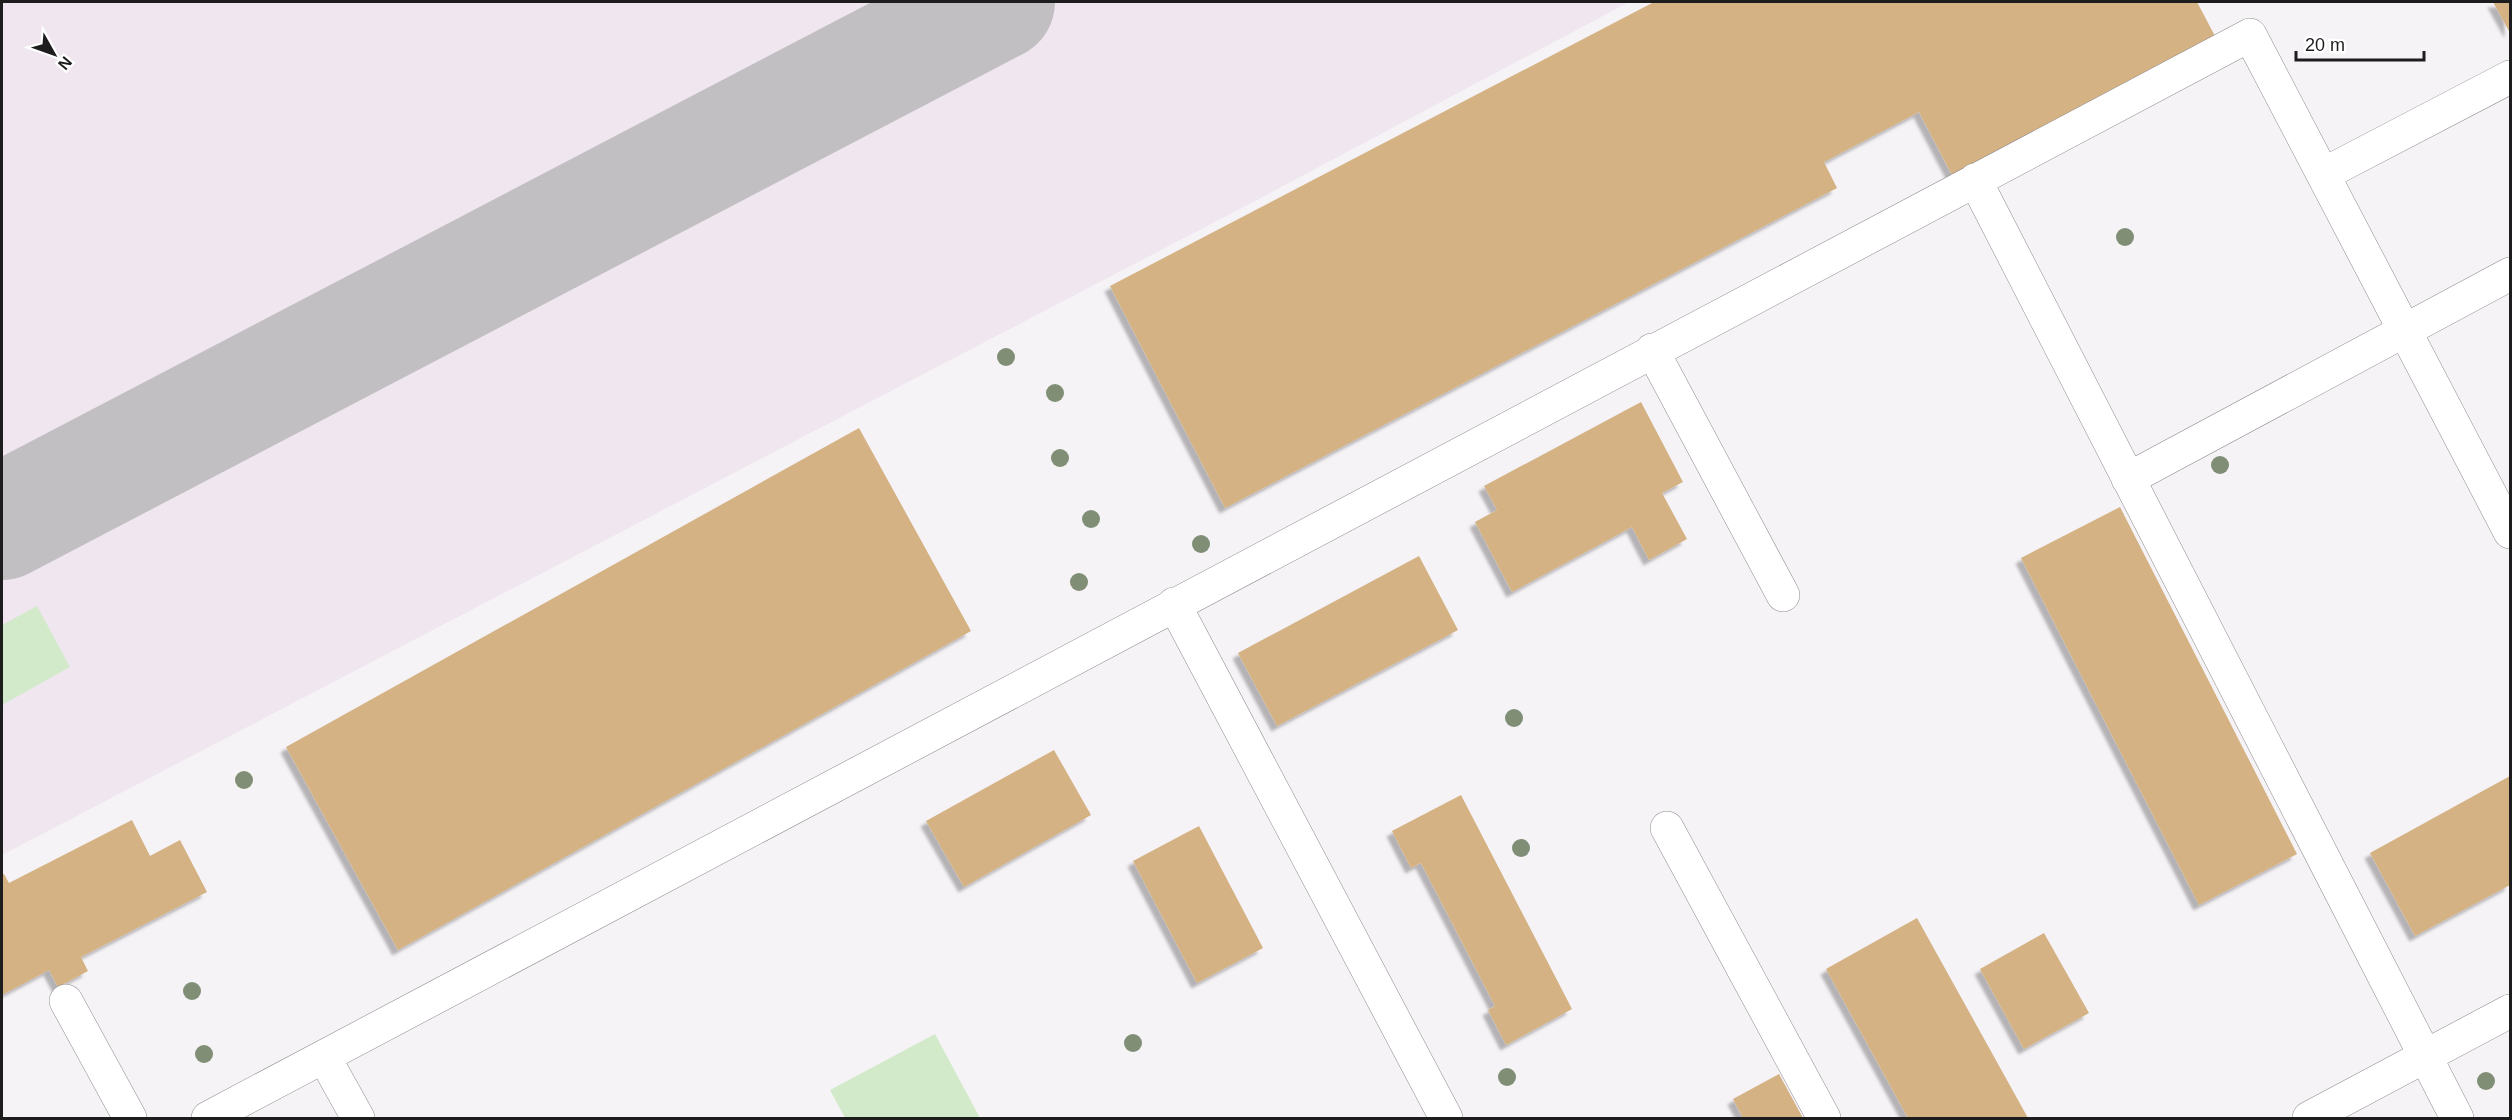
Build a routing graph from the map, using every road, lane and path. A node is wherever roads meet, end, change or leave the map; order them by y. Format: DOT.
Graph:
graph roads {
  1 [pos="2511,76"];
  2 [pos="2324,174"];
  3 [pos="1975,180"];
  4 [pos="2511,274"];
  5 [pos="2405,331"];
  6 [pos="1652,350"];
  7 [pos="2128,480"];
  8 [pos="2511,532"];
  9 [pos="1783,595"];
  10 [pos="1174,604"];
  11 [pos="1667,828"];
  12 [pos="66,1001"];
  13 [pos="2511,1011"];
  14 [pos="324,1057"];
  15 [pos="2425,1058"];
  16 [pos="130,1119"];
  17 [pos="208,1119"];
  18 [pos="358,1119"];
  19 [pos="1446,1119"];
  20 [pos="1824,1119"];
  21 [pos="2309,1119"];
  22 [pos="2457,1119"];
  1 -- 2 [label="lane"];
  2 -- 3 [label="lane"];
  2 -- 5 [label="lane"];
  3 -- 6 [label="lane"];
  3 -- 7 [label="lane"];
  4 -- 5 [label="lane"];
  5 -- 7 [label="lane"];
  5 -- 8 [label="lane"];
  6 -- 9 [label="lane"];
  6 -- 10 [label="lane"];
  7 -- 15 [label="lane"];
  10 -- 14 [label="lane"];
  10 -- 19 [label="lane"];
  11 -- 20 [label="lane"];
  12 -- 16 [label="lane"];
  13 -- 15 [label="lane"];
  14 -- 17 [label="lane"];
  14 -- 18 [label="lane"];
  15 -- 21 [label="lane"];
  15 -- 22 [label="lane"];
}
